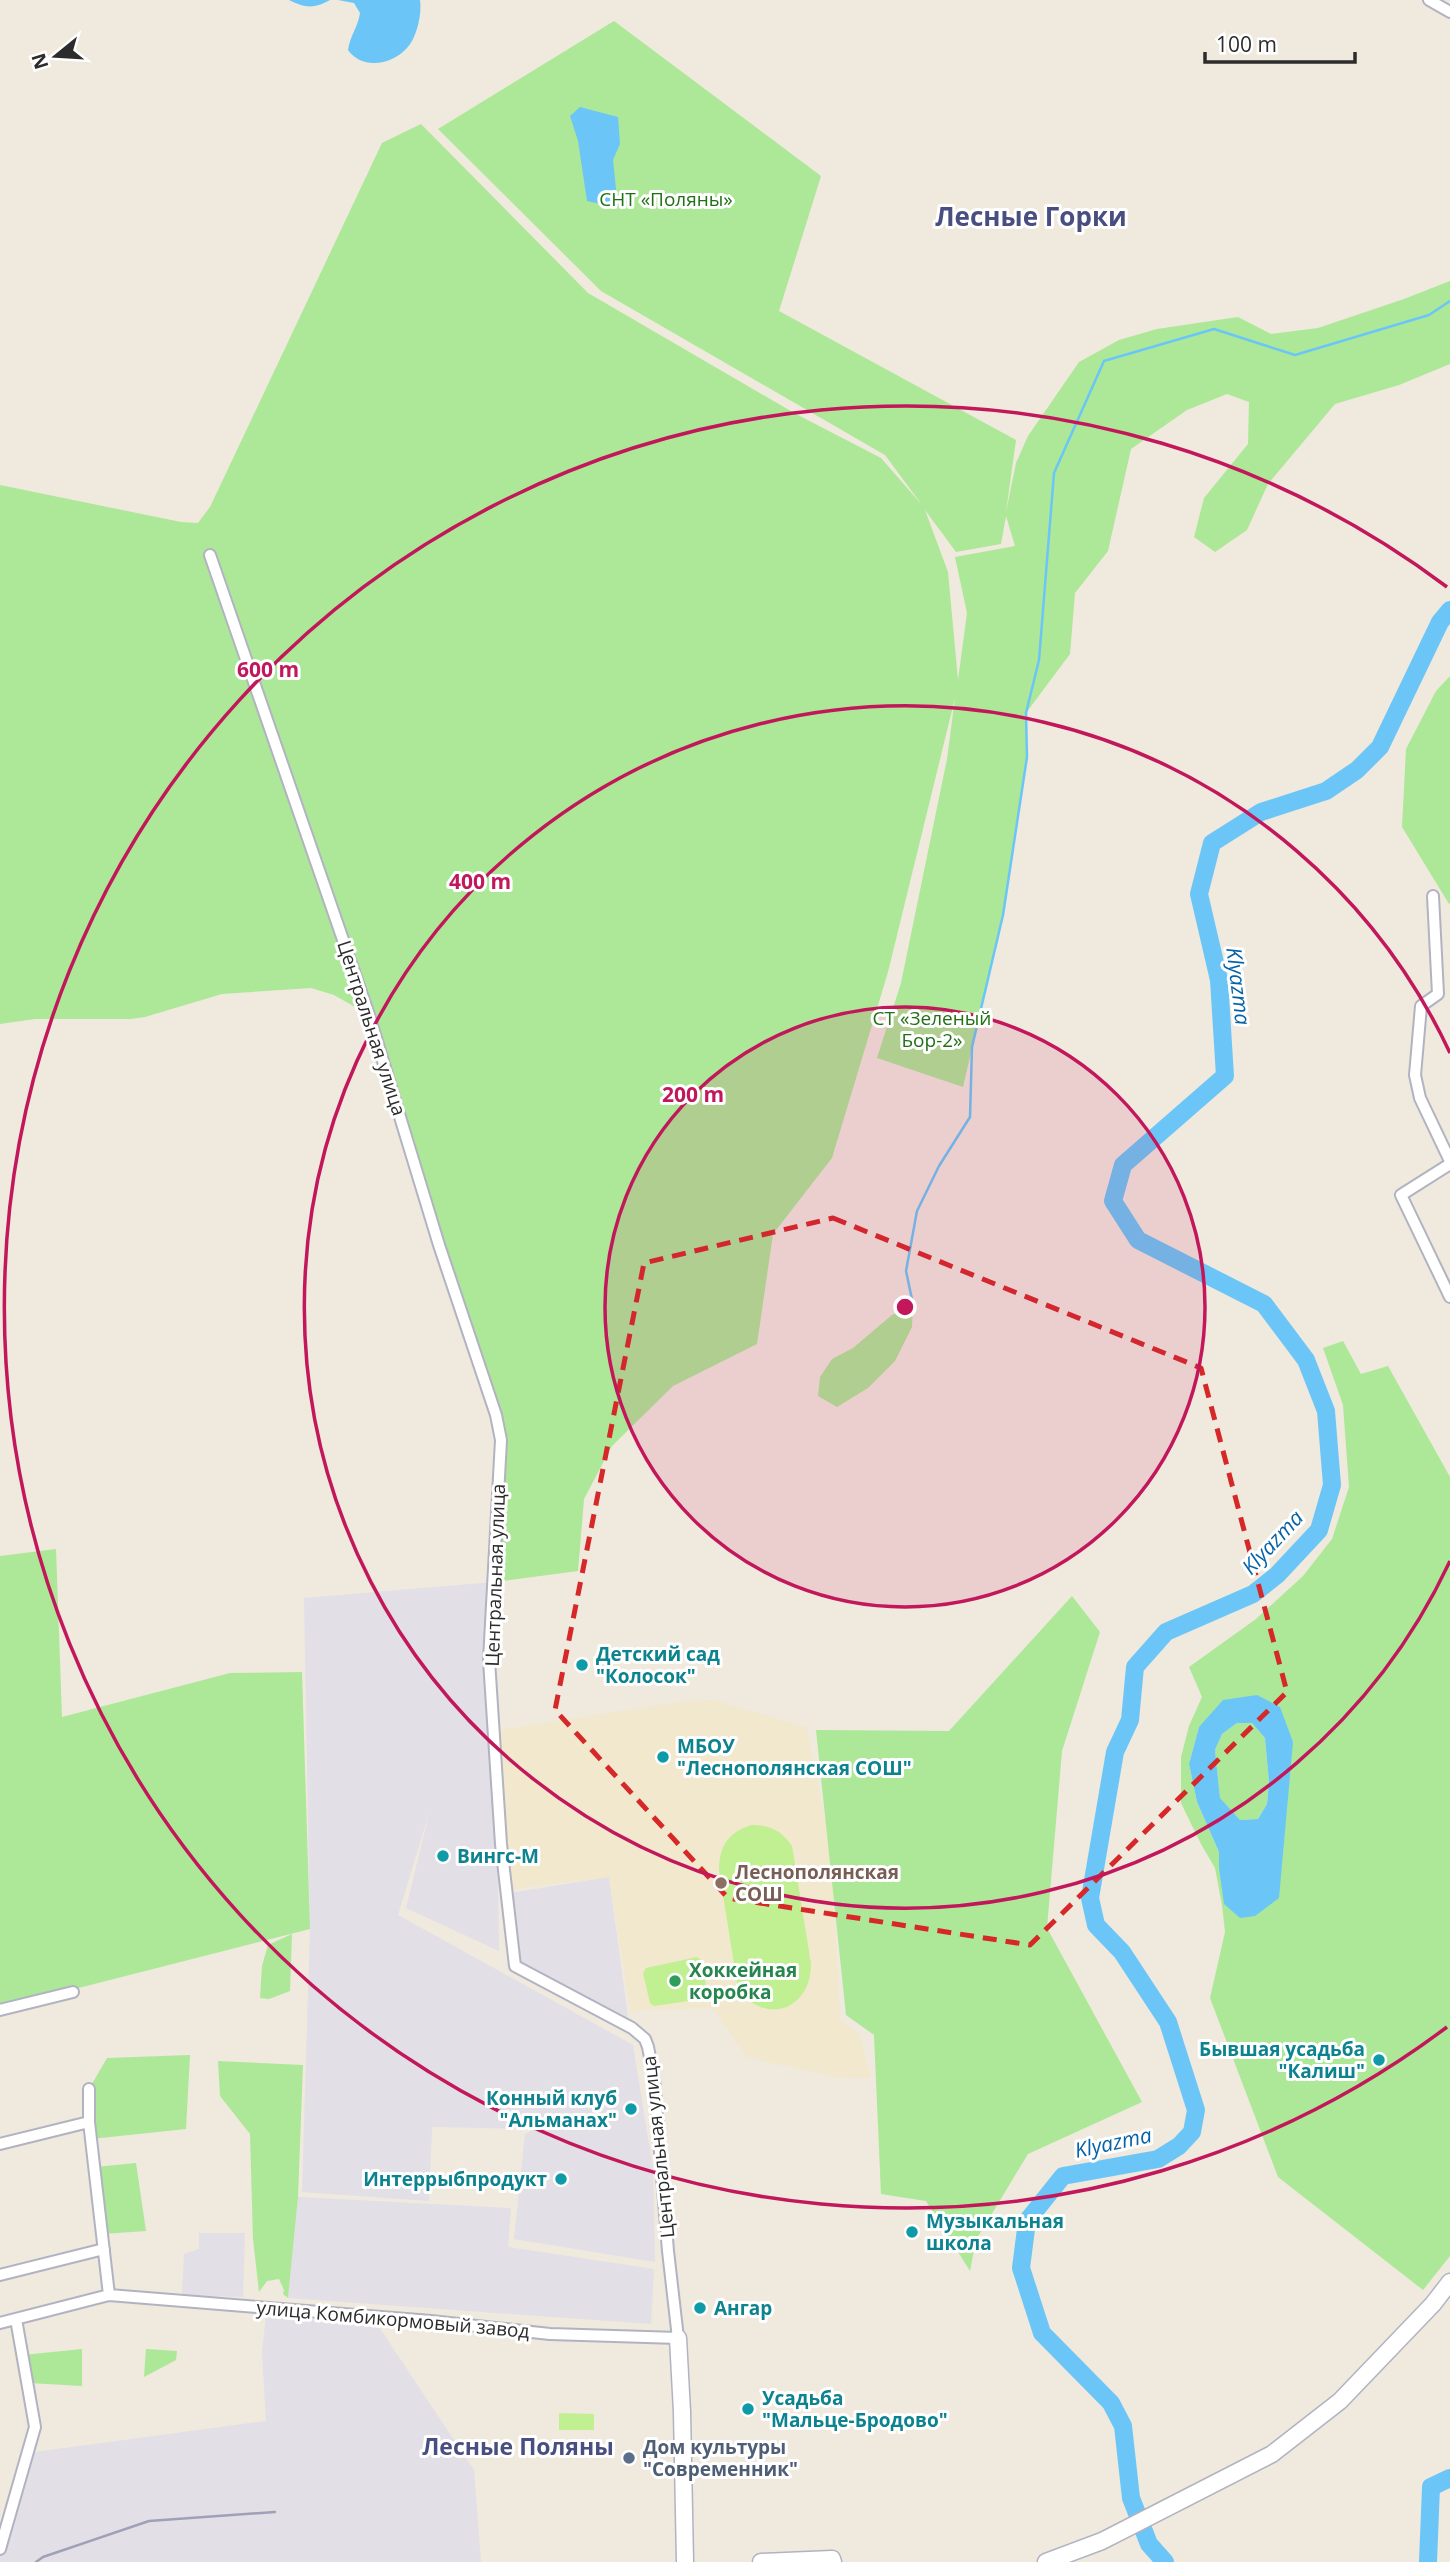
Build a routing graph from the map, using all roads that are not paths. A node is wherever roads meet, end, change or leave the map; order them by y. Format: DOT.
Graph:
graph roads {
  1 [pos="1429,0"];
  2 [pos="1450,12"];
  3 [pos="210,555"];
  4 [pos="1433,897"];
  5 [pos="1450,1162"];
  6 [pos="1450,1297"];
  7 [pos="73,1992"];
  8 [pos="0,2010"];
  9 [pos="89,2089"];
  10 [pos="89,2122"];
  11 [pos="0,2144"];
  12 [pos="104,2249"];
  13 [pos="0,2275"];
  14 [pos="1450,2282"];
  15 [pos="109,2295"];
  16 [pos="16,2319"];
  17 [pos="0,2323"];
  18 [pos="678,2338"];
  19 [pos="0,2549"];
  20 [pos="685,2562"];
  21 [pos="761,2562"];
  22 [pos="833,2562"];
  23 [pos="1046,2562"];
  1 -- 2 [label="street"];
  3 -- 18 [label="street, Центральная улица"];
  4 -- 5 [label="street"];
  5 -- 6 [label="street"];
  7 -- 8 [label="street"];
  9 -- 10 [label="street"];
  10 -- 11 [label="street"];
  10 -- 12 [label="street"];
  12 -- 13 [label="street"];
  12 -- 15 [label="street"];
  14 -- 23 [label="main road"];
  15 -- 16 [label="street, улица Комбикормовый завод"];
  15 -- 18 [label="street, улица Комбикормовый завод"];
  16 -- 17 [label="street, улица Комбикормовый завод"];
  16 -- 19 [label="street"];
  18 -- 20 [label="main road, Центральная улица"];
  21 -- 22 [label="main road"];
}
